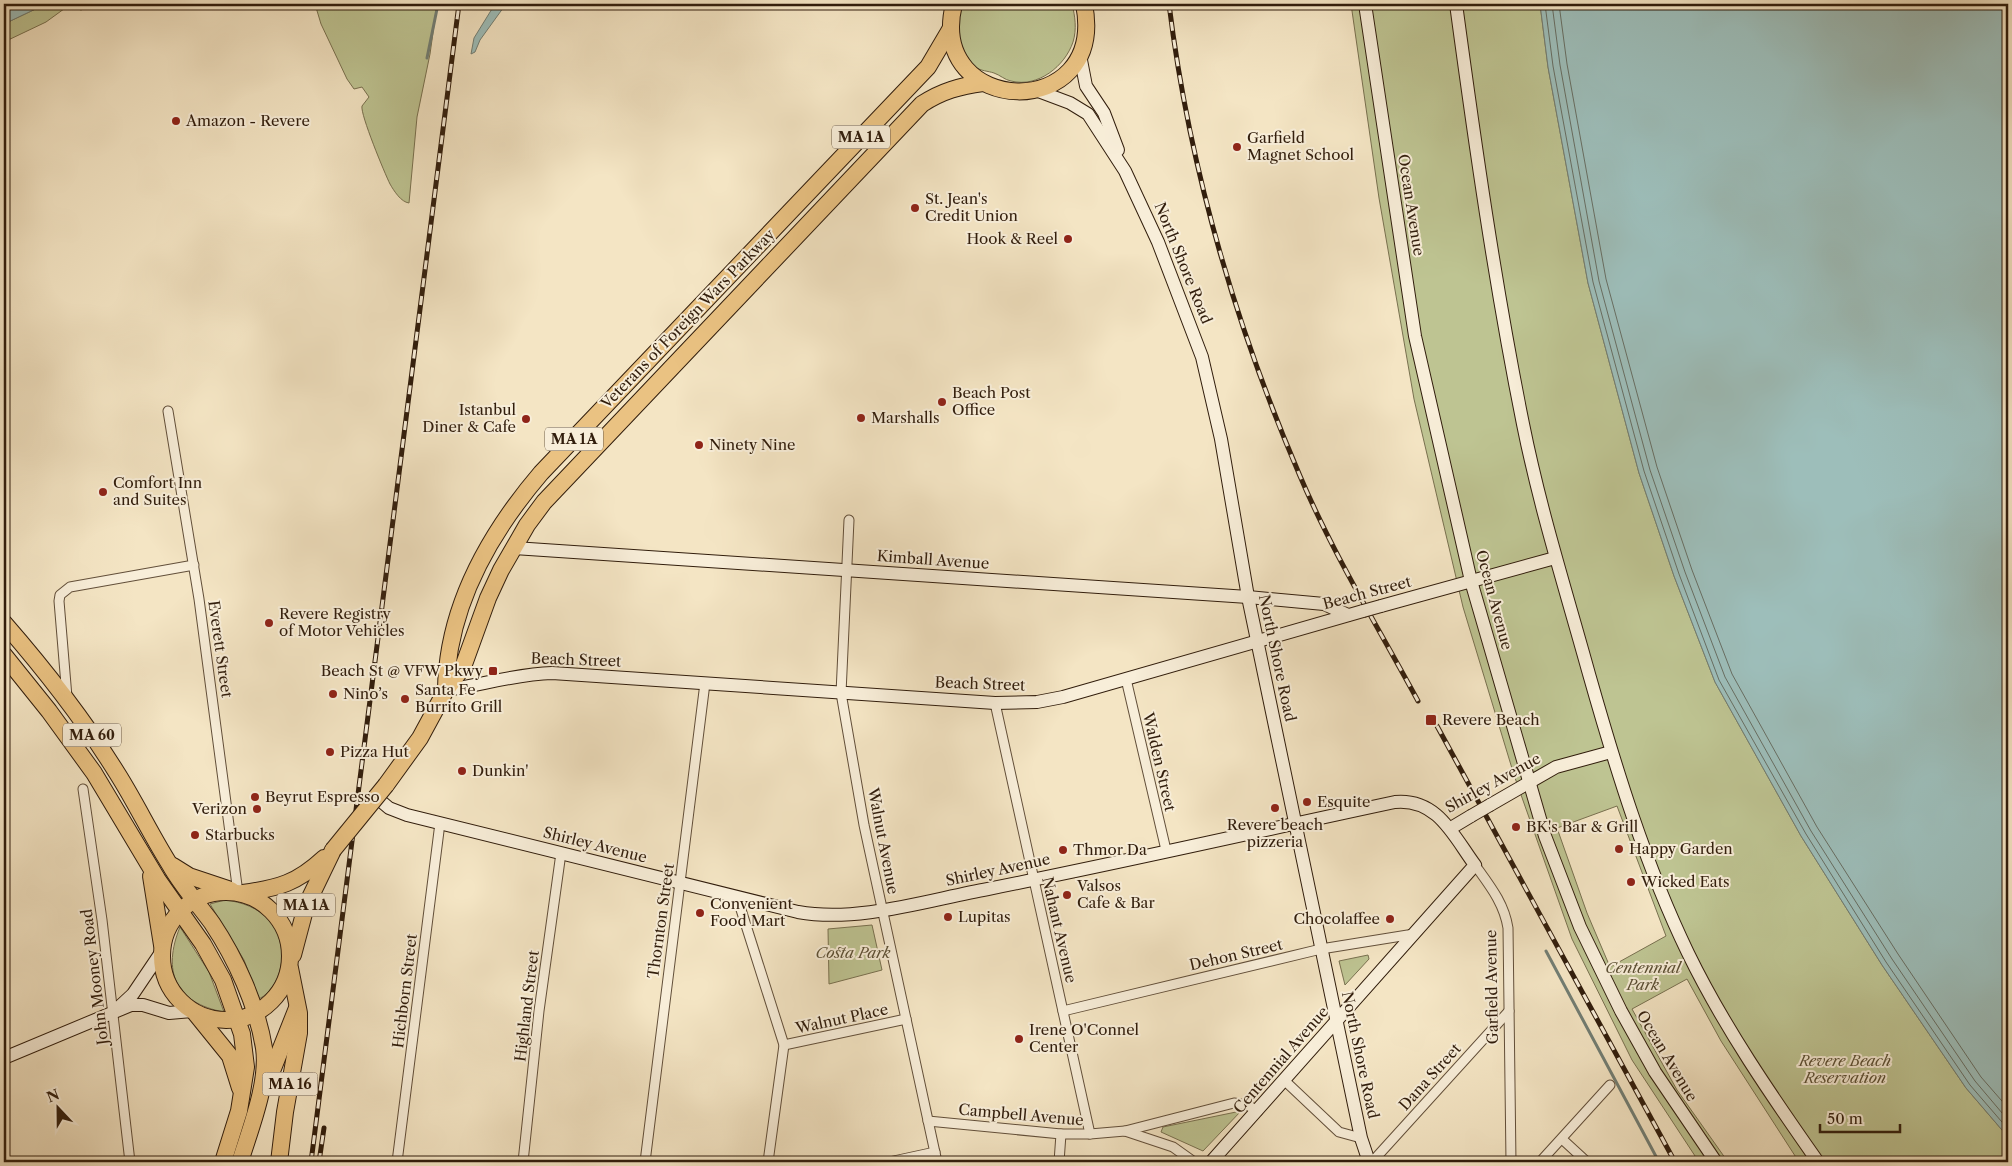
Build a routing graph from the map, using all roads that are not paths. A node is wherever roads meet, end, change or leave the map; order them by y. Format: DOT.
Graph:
graph roads {
  1 [pos="954,4"];
  2 [pos="1084,4"];
  3 [pos="1365,4"];
  4 [pos="1456,4"];
  5 [pos="951,28"];
  6 [pos="1080,55"];
  7 [pos="983,84"];
  8 [pos="1038,91"];
  9 [pos="1125,171"];
  10 [pos="168,410"];
  11 [pos="849,520"];
  12 [pos="514,548"];
  13 [pos="1555,558"];
  14 [pos="194,565"];
  15 [pos="846,570"];
  16 [pos="1471,582"];
  17 [pos="1248,597"];
  18 [pos="1348,615"];
  19 [pos="4,622"];
  20 [pos="1258,642"];
  21 [pos="4,655"];
  22 [pos="1126,679"];
  23 [pos="705,683"];
  24 [pos="446,690"];
  25 [pos="841,693"];
  26 [pos="67,700"];
  27 [pos="995,703"];
  28 [pos="1611,752"];
  29 [pos="1530,783"];
  30 [pos="82,789"];
  31 [pos="382,795"];
  32 [pos="440,823"];
  33 [pos="1296,824"];
  34 [pos="1451,828"];
  35 [pos="333,850"];
  36 [pos="1166,850"];
  37 [pos="560,853"];
  38 [pos="144,857"];
  39 [pos="166,858"];
  40 [pos="1475,865"];
  41 [pos="1033,880"];
  42 [pos="681,883"];
  43 [pos="238,893"];
  44 [pos="737,897"];
  45 [pos="195,900"];
  46 [pos="883,910"];
  47 [pos="180,911"];
  48 [pos="1416,934"];
  49 [pos="162,949"];
  50 [pos="1321,949"];
  51 [pos="290,966"];
  52 [pos="298,1006"];
  53 [pos="113,1011"];
  54 [pos="1063,1011"];
  55 [pos="1509,1011"];
  56 [pos="193,1012"];
  57 [pos="255,1014"];
  58 [pos="906,1019"];
  59 [pos="238,1020"];
  60 [pos="1336,1021"];
  61 [pos="784,1045"];
  62 [pos="4,1058"];
  63 [pos="1285,1081"];
  64 [pos="1610,1085"];
  65 [pos="240,1103"];
  66 [pos="1258,1111"];
  67 [pos="928,1121"];
  68 [pos="234,1128"];
  69 [pos="1125,1130"];
  70 [pos="1061,1134"];
  71 [pos="1090,1134"];
  72 [pos="248,1137"];
  73 [pos="1361,1138"];
  74 [pos="1562,1139"];
  75 [pos="935,1152"];
  76 [pos="130,1162"];
  77 [pos="217,1162"];
  78 [pos="223,1162"];
  79 [pos="240,1162"];
  80 [pos="279,1162"];
  81 [pos="397,1162"];
  82 [pos="523,1162"];
  83 [pos="645,1162"];
  84 [pos="768,1162"];
  85 [pos="889,1162"];
  86 [pos="937,1162"];
  87 [pos="1059,1162"];
  88 [pos="1194,1162"];
  89 [pos="1211,1162"];
  90 [pos="1370,1162"];
  91 [pos="1511,1162"];
  92 [pos="1540,1162"];
  93 [pos="1587,1162"];
  94 [pos="1716,1162"];
  95 [pos="1818,1162"];
  1 -- 5 [label="highway, MA 1A"];
  2 -- 6 [label="highway, MA 1A"];
  3 -- 16 [label="main road, Ocean Avenue"];
  4 -- 13 [label="main road"];
  5 -- 7 [label="highway"];
  5 -- 24 [label="highway, Veterans of Foreign Wars Parkway / MA 1A"];
  6 -- 8 [label="highway, MA 1A"];
  6 -- 9 [label="main road, North Shore Road"];
  7 -- 8 [label="highway, MA 1A"];
  7 -- 12 [label="highway, Veterans of Foreign Wars Parkway / MA 1A"];
  8 -- 9 [label="main road, North Shore Road"];
  9 -- 17 [label="main road, North Shore Road"];
  10 -- 14 [label="street, Everett Street"];
  11 -- 15 [label="street, Walnut Avenue"];
  12 -- 15 [label="main road, Kimball Avenue"];
  12 -- 24 [label="highway, Veterans of Foreign Wars Parkway / MA 1A"];
  13 -- 16 [label="main road, Beach Street"];
  13 -- 28 [label="main road"];
  14 -- 26 [label="street"];
  14 -- 43 [label="street, Everett Street"];
  15 -- 17 [label="main road, Kimball Avenue"];
  15 -- 25 [label="street, Walnut Avenue"];
  16 -- 18 [label="main road, Beach Street, bridge"];
  16 -- 29 [label="main road, Ocean Avenue"];
  17 -- 18 [label="main road, Kimball Avenue"];
  17 -- 20 [label="main road, North Shore Road"];
  18 -- 20 [label="main road, Beach Street"];
  19 -- 26 [label="highway, MA 60"];
  20 -- 22 [label="main road, Beach Street"];
  20 -- 33 [label="main road, North Shore Road"];
  21 -- 38 [label="highway, MA 60"];
  22 -- 27 [label="main road, Beach Street"];
  22 -- 36 [label="street, Walden Street"];
  23 -- 24 [label="main road, Beach Street"];
  23 -- 25 [label="main road, Beach Street"];
  23 -- 42 [label="street, Thornton Street"];
  24 -- 31 [label="highway, Veterans of Foreign Wars Parkway / MA 1A"];
  25 -- 27 [label="main road, Beach Street"];
  25 -- 46 [label="street, Walnut Avenue"];
  26 -- 39 [label="highway, MA 60"];
  27 -- 41 [label="street, Nahant Avenue"];
  28 -- 29 [label="main road, Shirley Avenue"];
  28 -- 95 [label="main road"];
  29 -- 34 [label="main road, Shirley Avenue, bridge"];
  29 -- 94 [label="main road, Ocean Avenue"];
  30 -- 53 [label="street, John Mooney Road"];
  31 -- 32 [label="main road, Shirley Avenue"];
  31 -- 35 [label="highway, Veterans of Foreign Wars Parkway / MA 1A, bridge"];
  32 -- 37 [label="main road, Shirley Avenue"];
  32 -- 81 [label="street, Hichborn Street"];
  33 -- 34 [label="main road, Shirley Avenue"];
  33 -- 36 [label="main road, Shirley Avenue"];
  33 -- 50 [label="main road, North Shore Road"];
  34 -- 40 [label="main road, Garfield Avenue"];
  35 -- 43 [label="highway, Veterans of Foreign Wars Parkway / MA 1A"];
  35 -- 51 [label="highway, Veterans of Foreign Wars Parkway / MA 1A"];
  36 -- 41 [label="main road, Shirley Avenue"];
  37 -- 42 [label="main road, Shirley Avenue"];
  37 -- 82 [label="street, Highland Street"];
  38 -- 47 [label="highway, MA 60"];
  38 -- 49 [label="highway"];
  39 -- 43 [label="highway"];
  39 -- 45 [label="highway, MA 60"];
  40 -- 48 [label="main road, Centennial Avenue"];
  40 -- 55 [label="street, Garfield Avenue"];
  41 -- 46 [label="main road, Shirley Avenue"];
  41 -- 54 [label="street, Nahant Avenue"];
  42 -- 44 [label="main road, Shirley Avenue"];
  42 -- 83 [label="street, Thornton Street"];
  43 -- 45 [label="highway, MA 1A"];
  43 -- 51 [label="highway"];
  44 -- 46 [label="main road, Shirley Avenue"];
  44 -- 61 [label="street"];
  45 -- 47 [label="highway, MA 1A"];
  45 -- 57 [label="highway, MA 60"];
  46 -- 58 [label="street, Walnut Avenue"];
  47 -- 49 [label="highway, MA 1A"];
  47 -- 59 [label="highway, MA 60"];
  48 -- 50 [label="street, Dehon Street"];
  48 -- 60 [label="main road, Centennial Avenue"];
  49 -- 53 [label="main road"];
  49 -- 56 [label="highway, MA 1A"];
  50 -- 54 [label="street, Dehon Street"];
  50 -- 60 [label="main road, North Shore Road"];
  51 -- 52 [label="highway, MA 1A"];
  51 -- 57 [label="highway, Veterans of Foreign Wars Parkway"];
  52 -- 72 [label="highway"];
  52 -- 80 [label="highway, MA 16"];
  53 -- 56 [label="main road"];
  53 -- 62 [label="main road"];
  53 -- 76 [label="street, John Mooney Road"];
  54 -- 71 [label="street, Nahant Avenue"];
  55 -- 90 [label="street, Dana Street"];
  55 -- 91 [label="street, Garfield Avenue"];
  56 -- 59 [label="highway"];
  56 -- 65 [label="highway, MA 1A"];
  57 -- 59 [label="highway"];
  57 -- 72 [label="highway, MA 60"];
  58 -- 61 [label="street, Walnut Place"];
  58 -- 67 [label="street, Walnut Avenue"];
  59 -- 65 [label="highway, MA 60"];
  60 -- 63 [label="main road, Centennial Avenue"];
  60 -- 73 [label="main road, North Shore Road"];
  61 -- 84 [label="street"];
  63 -- 66 [label="main road, Centennial Avenue"];
  63 -- 73 [label="street"];
  64 -- 74 [label="street"];
  65 -- 68 [label="highway, MA 1A"];
  66 -- 69 [label="street"];
  66 -- 89 [label="main road, Centennial Avenue"];
  67 -- 70 [label="street, Campbell Avenue"];
  67 -- 75 [label="street, Walnut Avenue"];
  68 -- 77 [label="highway"];
  68 -- 78 [label="highway, MA 1A"];
  69 -- 71 [label="street, Campbell Avenue"];
  69 -- 88 [label="street, Campbell Avenue"];
  70 -- 71 [label="street, Campbell Avenue"];
  70 -- 87 [label="street"];
  72 -- 79 [label="highway"];
  73 -- 90 [label="main road, North Shore Road"];
  74 -- 92 [label="street"];
  74 -- 93 [label="street"];
  75 -- 85 [label="street"];
  75 -- 86 [label="street, Walnut Avenue"];
}
